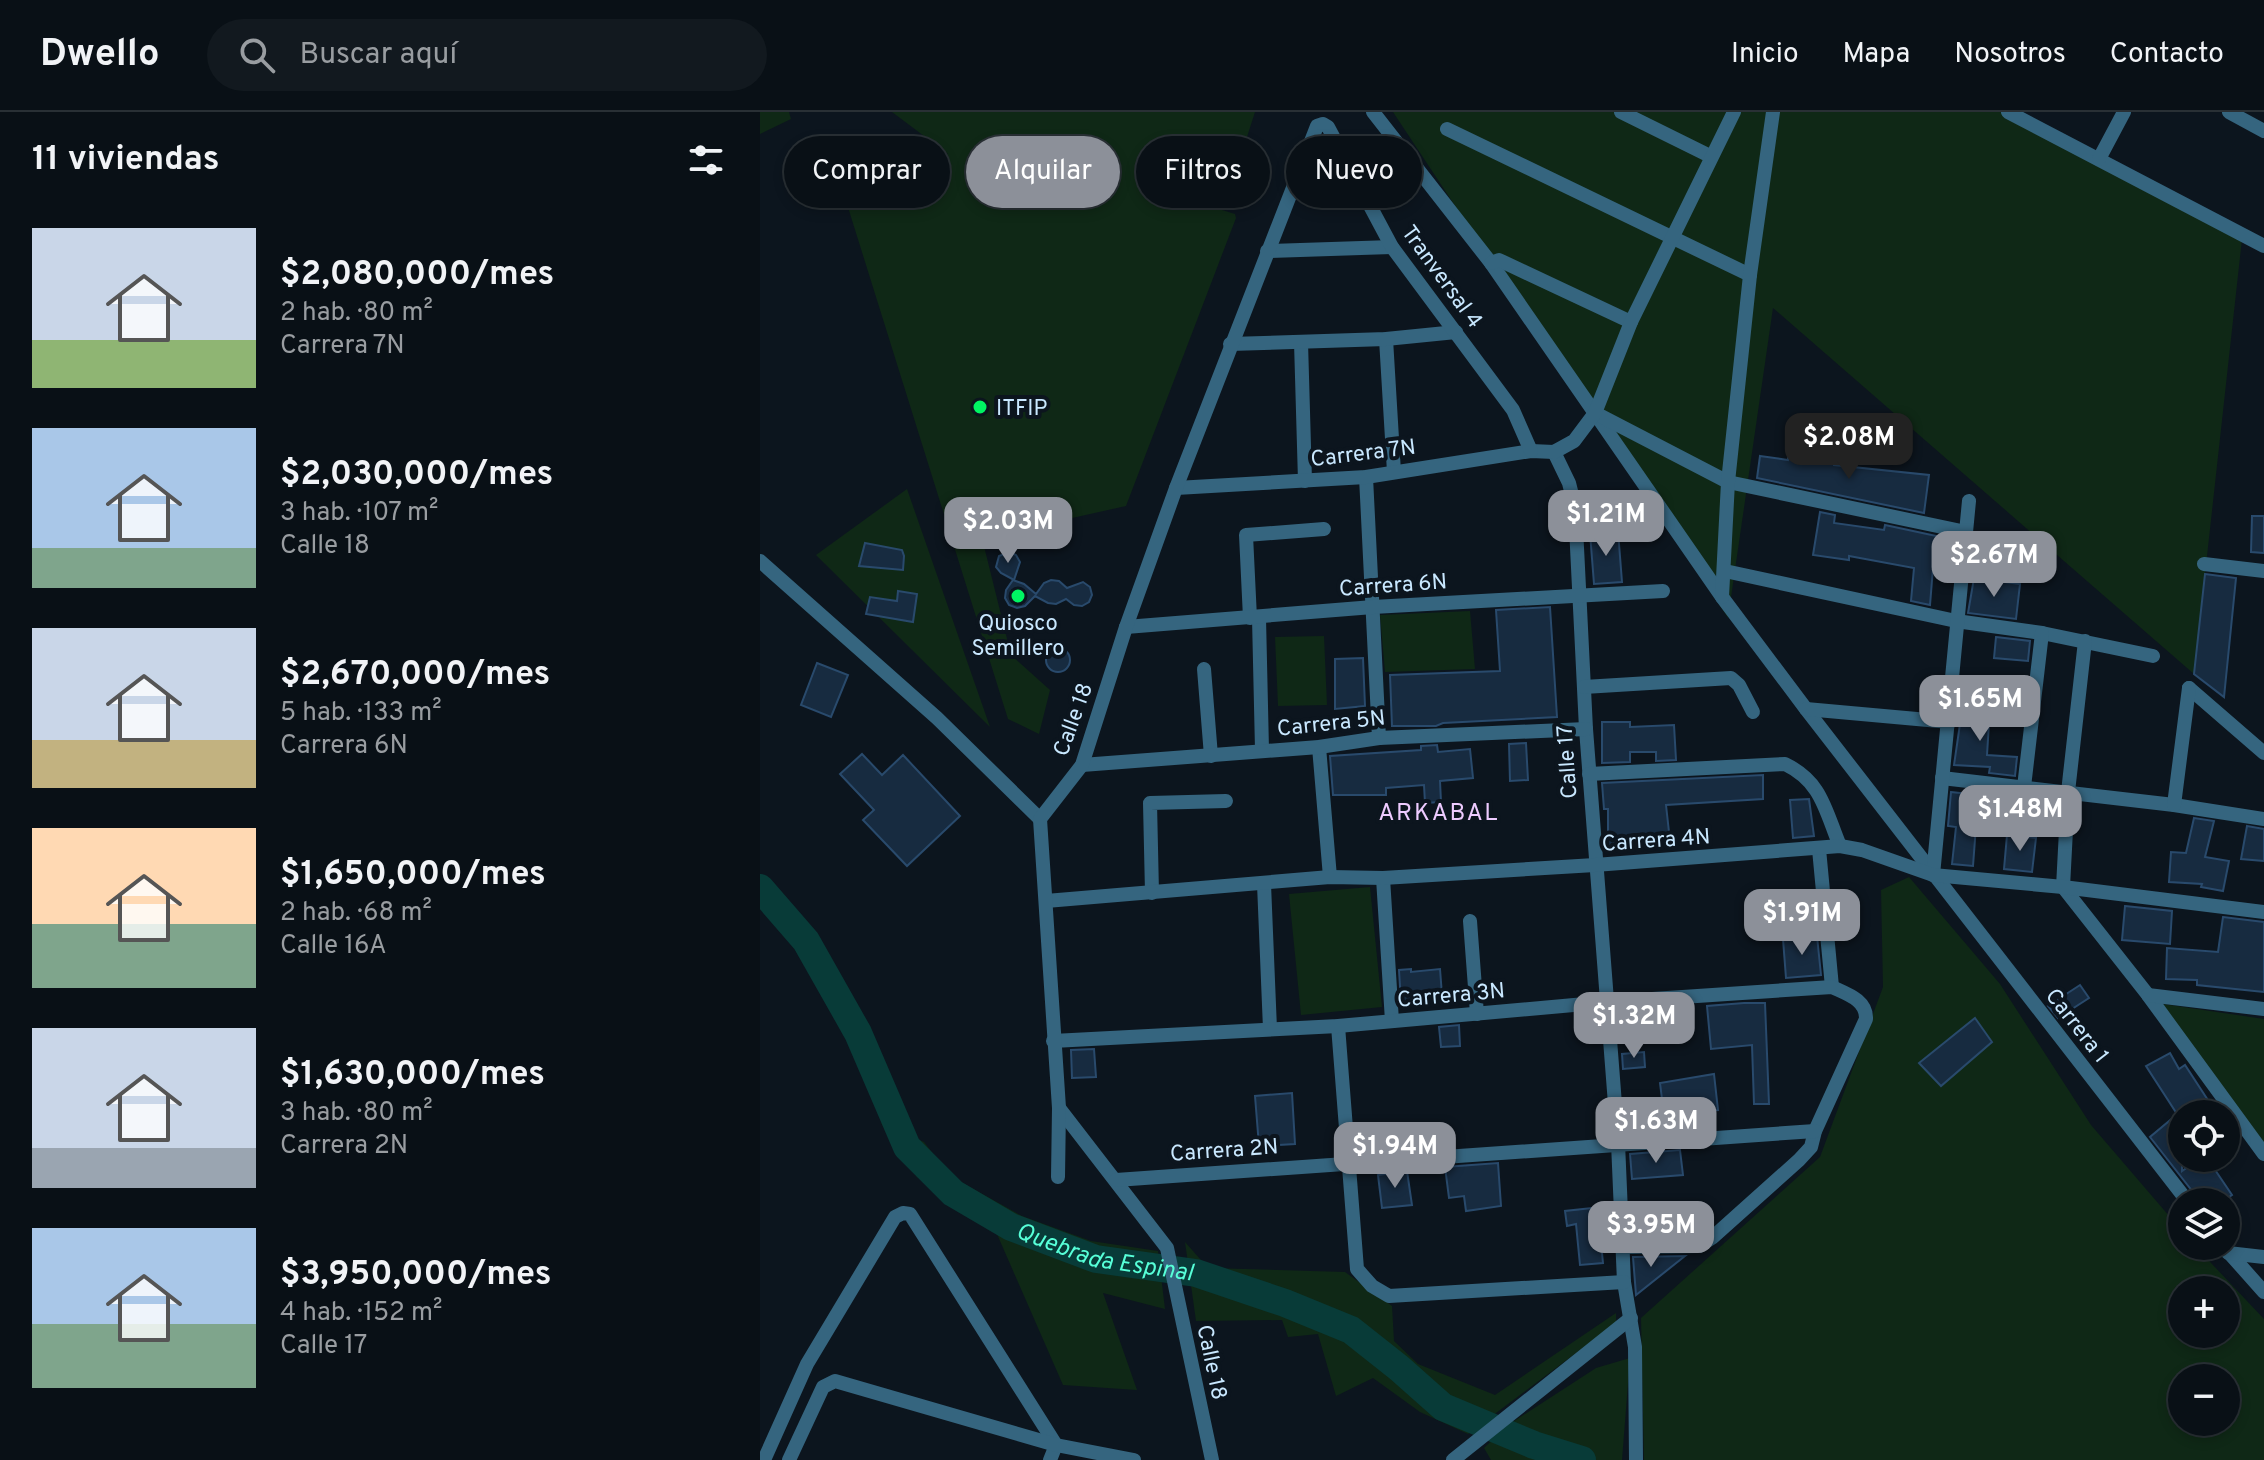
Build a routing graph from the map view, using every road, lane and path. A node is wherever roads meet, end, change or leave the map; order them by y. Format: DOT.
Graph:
graph roads {
  1 [pos="1373,112"];
  2 [pos="1621,112"];
  3 [pos="1734,112"];
  4 [pos="1773,112"];
  5 [pos="2008,112"];
  6 [pos="2124,112"];
  7 [pos="2229,112"];
  8 [pos="1323,124"];
  9 [pos="1447,129"];
  10 [pos="2264,131"];
  11 [pos="1710,156"];
  12 [pos="2099,159"];
  13 [pos="1671,238"];
  14 [pos="2264,246"];
  15 [pos="1392,247"];
  16 [pos="1267,251"];
  17 [pos="1491,263"];
  18 [pos="1750,275"];
  19 [pos="1631,322"];
  20 [pos="1456,332"];
  21 [pos="1386,339"];
  22 [pos="1301,342"];
  23 [pos="1230,344"];
  24 [pos="1595,413"];
  25 [pos="1531,451"];
  26 [pos="1554,452"];
  27 [pos="1394,472"];
  28 [pos="1366,477"];
  29 [pos="1305,481"];
  30 [pos="1728,482"];
  31 [pos="1176,488"];
  32 [pos="1969,501"];
  33 [pos="1324,529"];
  34 [pos="1966,532"];
  35 [pos="760,561"];
  36 [pos="2204,564"];
  37 [pos="1725,571"];
  38 [pos="2264,571"];
  39 [pos="1663,591"];
  40 [pos="1578,594"];
  41 [pos="1722,597"];
  42 [pos="1373,607"];
  43 [pos="1255,618"];
  44 [pos="1956,621"];
  45 [pos="1126,627"];
  46 [pos="2042,633"];
  47 [pos="2085,641"];
  48 [pos="2153,656"];
  49 [pos="1204,669"];
  50 [pos="1584,687"];
  51 [pos="1806,709"];
  52 [pos="1753,712"];
  53 [pos="1950,722"];
  54 [pos="1586,729"];
  55 [pos="1379,738"];
  56 [pos="1319,747"];
  57 [pos="1262,750"];
  58 [pos="2264,753"];
  59 [pos="1211,756"];
  60 [pos="1082,765"];
  61 [pos="1589,774"];
  62 [pos="1942,778"];
  63 [pos="2024,787"];
  64 [pos="2068,792"];
  65 [pos="1226,801"];
  66 [pos="2174,805"];
  67 [pos="1040,819"];
  68 [pos="2264,819"];
  69 [pos="1840,846"];
  70 [pos="1819,849"];
  71 [pos="1595,865"];
  72 [pos="1933,875"];
  73 [pos="1330,877"];
  74 [pos="1383,878"];
  75 [pos="1264,884"];
  76 [pos="2063,887"];
  77 [pos="1152,893"];
  78 [pos="1046,901"];
  79 [pos="2264,912"];
  80 [pos="1470,921"];
  81 [pos="1832,987"];
  82 [pos="2148,995"];
  83 [pos="1607,1002"];
  84 [pos="2264,1009"];
  85 [pos="1477,1014"];
  86 [pos="1392,1021"];
  87 [pos="1338,1026"];
  88 [pos="1270,1029"];
  89 [pos="1053,1041"];
  90 [pos="1059,1108"];
  91 [pos="1815,1131"];
  92 [pos="1618,1143"];
  93 [pos="2264,1154"];
  94 [pos="1350,1162"];
  95 [pos="1058,1177"];
  96 [pos="1116,1180"];
  97 [pos="2177,1188"];
  98 [pos="1623,1247"];
  99 [pos="2240,1253"];
  100 [pos="2264,1257"];
  101 [pos="2234,1260"];
  102 [pos="1624,1282"];
  103 [pos="2264,1292"];
  104 [pos="1631,1318"];
  105 [pos="1056,1445"];
  106 [pos="1637,1453"];
  107 [pos="764,1460"];
  108 [pos="789,1460"];
  109 [pos="1050,1460"];
  110 [pos="1134,1460"];
  111 [pos="1212,1460"];
  112 [pos="1453,1460"];
  1 -- 17 [label="street, Carrera 1"];
  2 -- 11 [label="street"];
  3 -- 11 [label="street"];
  4 -- 18 [label="street"];
  5 -- 12 [label="street"];
  6 -- 12 [label="street"];
  7 -- 10 [label="street"];
  8 -- 15 [label="street, Tranversal 4"];
  8 -- 16 [label="street, Calle 18"];
  9 -- 13 [label="street"];
  11 -- 13 [label="street"];
  12 -- 14 [label="street"];
  13 -- 18 [label="street"];
  13 -- 19 [label="street"];
  15 -- 16 [label="street"];
  15 -- 20 [label="street, Tranversal 4"];
  16 -- 23 [label="street, Calle 18"];
  17 -- 19 [label="street"];
  17 -- 24 [label="street, Carrera 1"];
  18 -- 30 [label="street"];
  19 -- 24 [label="street"];
  20 -- 21 [label="street"];
  20 -- 25 [label="street, Tranversal 4"];
  21 -- 22 [label="street"];
  21 -- 27 [label="street"];
  22 -- 23 [label="street"];
  22 -- 29 [label="street"];
  23 -- 31 [label="street, Calle 18"];
  24 -- 26 [label="street"];
  24 -- 30 [label="street"];
  24 -- 41 [label="street, Carrera 1"];
  25 -- 26 [label="street, Carrera 7N"];
  25 -- 27 [label="street, Carrera 7N"];
  26 -- 40 [label="street, Calle 17"];
  27 -- 28 [label="street, Carrera 7N"];
  28 -- 29 [label="street, Carrera 7N"];
  28 -- 42 [label="street"];
  29 -- 31 [label="street, Carrera 7N"];
  30 -- 34 [label="street"];
  30 -- 37 [label="street"];
  31 -- 45 [label="street, Calle 18"];
  32 -- 34 [label="street"];
  33 -- 43 [label="street"];
  34 -- 44 [label="street"];
  35 -- 67 [label="street"];
  36 -- 38 [label="street"];
  37 -- 41 [label="street"];
  37 -- 44 [label="street"];
  39 -- 40 [label="street, Carrera 6N"];
  40 -- 42 [label="street, Carrera 6N"];
  40 -- 50 [label="street, Calle 17"];
  41 -- 51 [label="street, Carrera 1"];
  42 -- 43 [label="street, Carrera 6N"];
  42 -- 55 [label="street"];
  43 -- 45 [label="street, Carrera 6N"];
  43 -- 57 [label="street"];
  44 -- 46 [label="street"];
  44 -- 53 [label="street"];
  45 -- 60 [label="street, Calle 18"];
  46 -- 47 [label="street"];
  46 -- 63 [label="street"];
  47 -- 48 [label="street"];
  47 -- 64 [label="street"];
  49 -- 59 [label="street"];
  50 -- 52 [label="street"];
  50 -- 54 [label="street, Calle 17"];
  51 -- 53 [label="street"];
  51 -- 72 [label="street, Carrera 1"];
  53 -- 62 [label="street"];
  54 -- 55 [label="street, Carrera 5N"];
  54 -- 61 [label="street, Calle 17"];
  55 -- 56 [label="street, Carrera 5N"];
  56 -- 57 [label="street, Carrera 5N"];
  56 -- 73 [label="street"];
  57 -- 59 [label="street, Carrera 5N"];
  58 -- 66 [label="street"];
  59 -- 60 [label="street, Carrera 5N"];
  60 -- 67 [label="street, Calle 18"];
  61 -- 69 [label="street"];
  61 -- 71 [label="street, Calle 17"];
  62 -- 63 [label="street"];
  62 -- 72 [label="street"];
  63 -- 64 [label="street"];
  64 -- 66 [label="street"];
  64 -- 76 [label="street"];
  65 -- 77 [label="street"];
  66 -- 68 [label="street"];
  67 -- 78 [label="street"];
  69 -- 70 [label="street, Carrera 4N"];
  69 -- 72 [label="street, Carrera 4N"];
  70 -- 71 [label="street, Carrera 4N"];
  70 -- 81 [label="street"];
  71 -- 74 [label="street, Carrera 4N"];
  71 -- 83 [label="street, Calle 17"];
  72 -- 76 [label="street, Carrera 4N"];
  72 -- 97 [label="street, Carrera 1"];
  73 -- 74 [label="street, Carrera 4N"];
  73 -- 75 [label="street, Carrera 4N"];
  74 -- 86 [label="street"];
  75 -- 77 [label="street, Carrera 4N"];
  75 -- 88 [label="street"];
  76 -- 79 [label="street, Carrera 4N"];
  76 -- 82 [label="street"];
  77 -- 78 [label="street, Carrera 4N"];
  78 -- 89 [label="street"];
  80 -- 85 [label="street"];
  81 -- 83 [label="street, Carrera 3N"];
  81 -- 91 [label="street, Carrera 3N"];
  82 -- 84 [label="street"];
  82 -- 93 [label="street"];
  83 -- 85 [label="street, Carrera 3N"];
  83 -- 92 [label="street, Calle 17"];
  85 -- 86 [label="street, Carrera 3N"];
  86 -- 87 [label="street, Carrera 3N"];
  87 -- 88 [label="street, Carrera 3N"];
  87 -- 94 [label="street"];
  88 -- 89 [label="street, Carrera 3N"];
  89 -- 90 [label="street"];
  90 -- 95 [label="street"];
  90 -- 96 [label="street, Calle 18"];
  91 -- 92 [label="street, Carrera 2N"];
  91 -- 98 [label="street"];
  92 -- 94 [label="street, Carrera 2N"];
  92 -- 98 [label="street, Calle 17"];
  94 -- 96 [label="street, Carrera 2N"];
  94 -- 102 [label="street"];
  96 -- 111 [label="street, Calle 18"];
  98 -- 102 [label="street, Calle 17"];
  99 -- 100 [label="street"];
  101 -- 103 [label="street"];
  102 -- 104 [label="street, Calle 17"];
  104 -- 106 [label="street, Calle 17"];
  104 -- 112 [label="street"];
  105 -- 107 [label="street"];
  105 -- 108 [label="street"];
  105 -- 109 [label="street"];
  105 -- 110 [label="street"];
}
